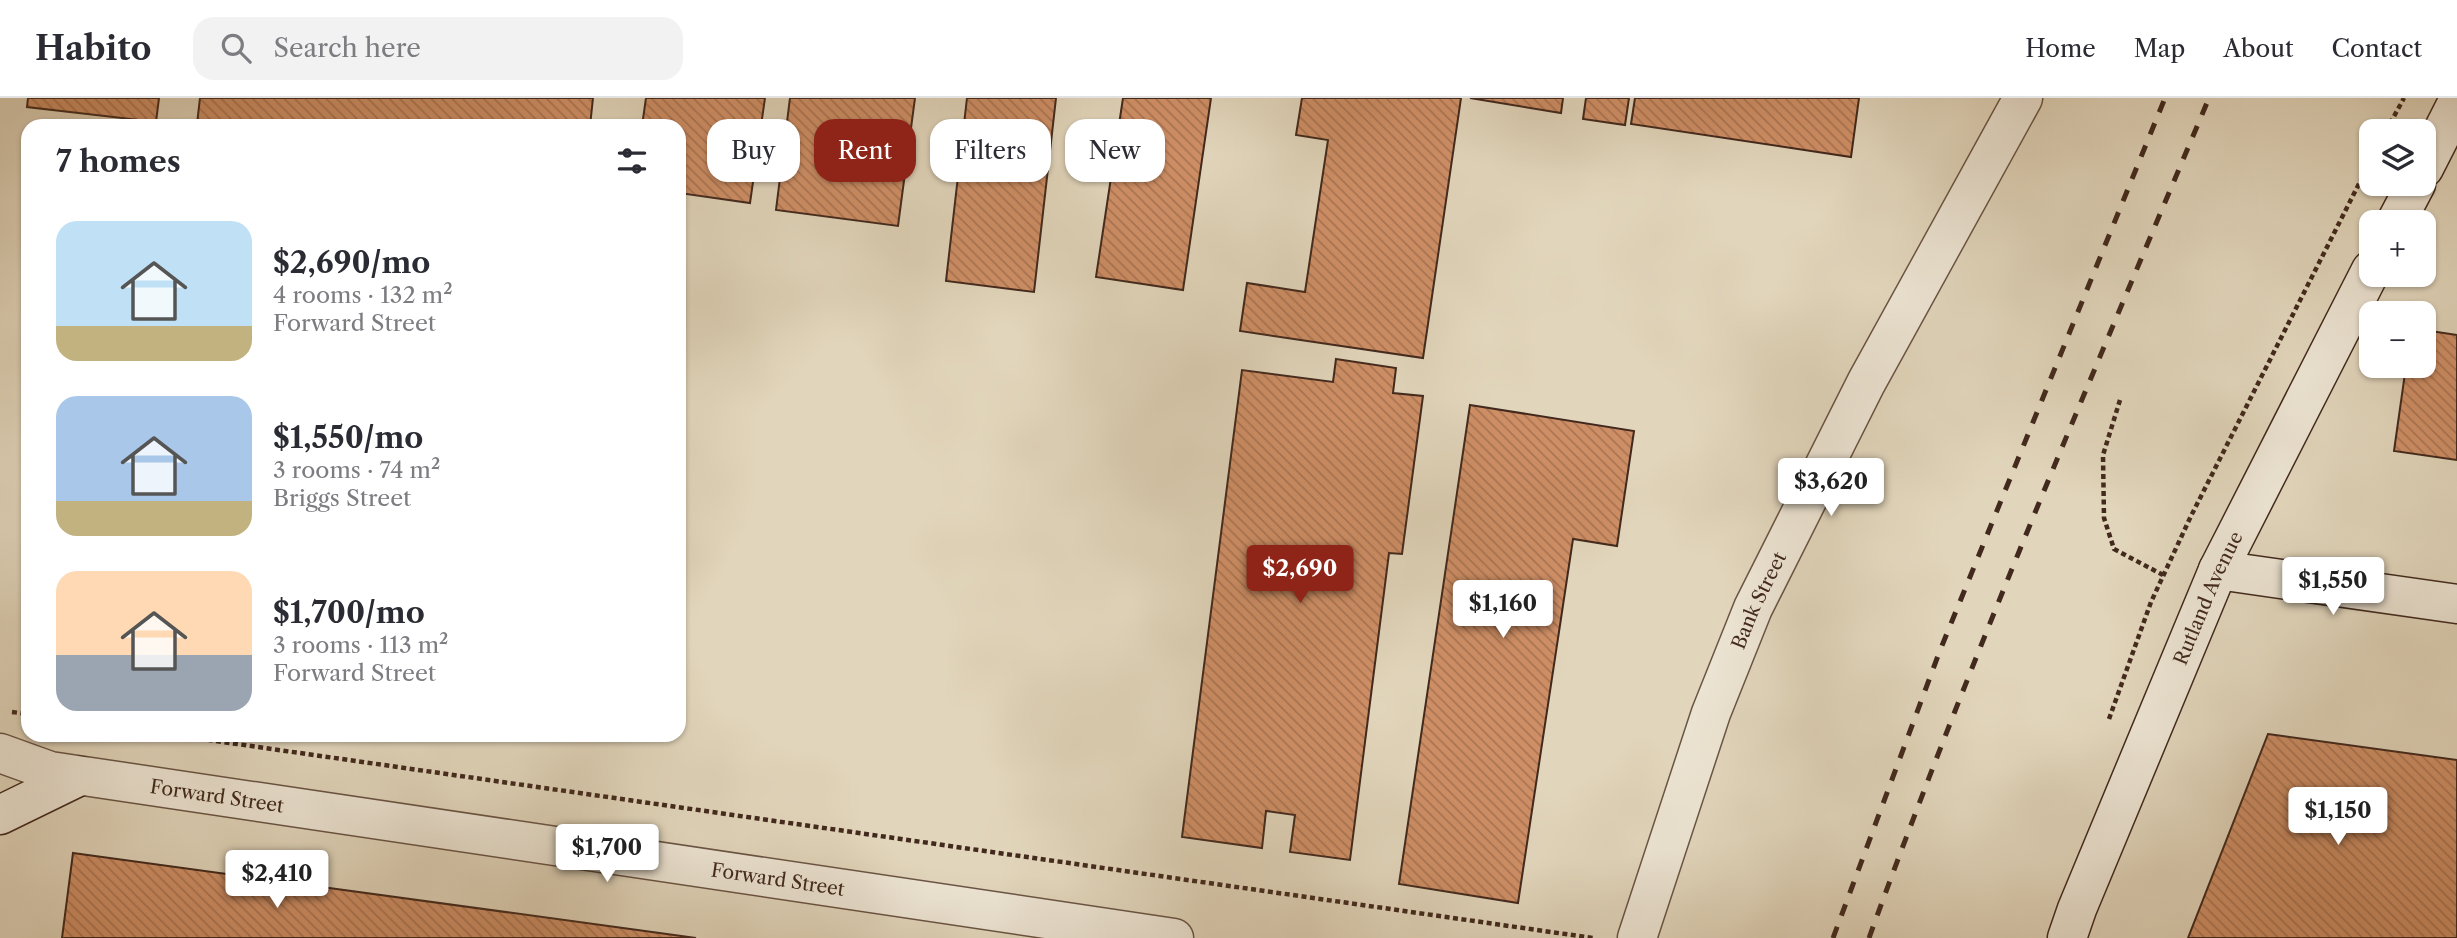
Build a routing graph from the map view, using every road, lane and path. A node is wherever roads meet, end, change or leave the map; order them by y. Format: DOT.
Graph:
graph roads {
  1 [pos="2023,98"];
  2 [pos="2404,98"];
  3 [pos="2457,103"];
  4 [pos="2393,119"];
  5 [pos="2436,144"];
  6 [pos="2362,287"];
  7 [pos="2120,400"];
  8 [pos="2218,570"];
  9 [pos="2163,575"];
  10 [pos="2457,604"];
  11 [pos="223,742"];
  12 [pos="0,753"];
  13 [pos="65,774"];
  14 [pos="0,781"];
  15 [pos="0,815"];
  16 [pos="1174,938"];
  17 [pos="1593,938"];
  18 [pos="1637,938"];
  19 [pos="2067,938"];
  1 -- 18 [label="street, Bank Street"];
  2 -- 4 [label="path"];
  3 -- 5 [label="street"];
  6 -- 8 [label="street, Rutland Avenue"];
  7 -- 9 [label="path"];
  8 -- 10 [label="street"];
  8 -- 19 [label="street, Rutland Avenue"];
  11 -- 17 [label="path"];
  12 -- 13 [label="street, Forward Street"];
  13 -- 14 [label="street, Forward Street"];
  13 -- 15 [label="street"];
  13 -- 16 [label="street, Forward Street"];
}
